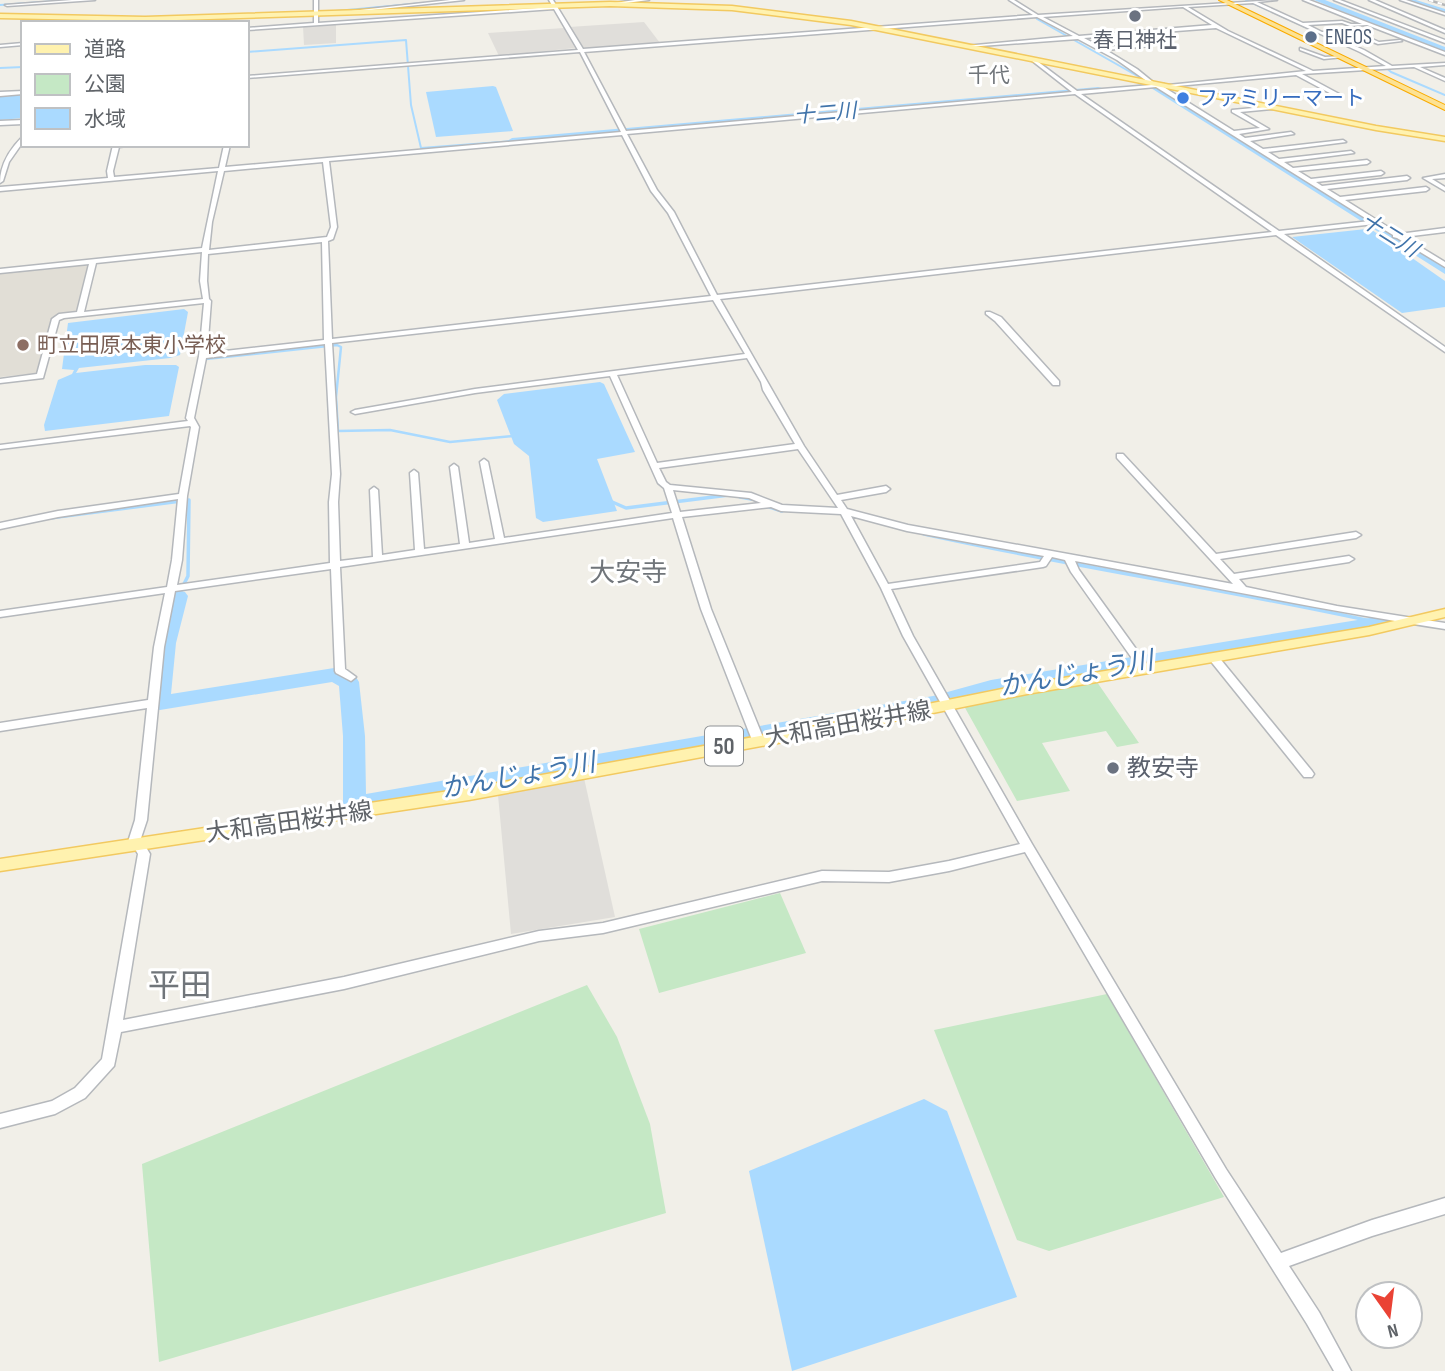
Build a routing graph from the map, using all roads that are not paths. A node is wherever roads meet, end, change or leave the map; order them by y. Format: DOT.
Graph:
graph roads {
  1 [pos="93,0"];
  2 [pos="316,0"];
  3 [pos="397,0"];
  4 [pos="462,0"];
  5 [pos="647,0"];
  6 [pos="1011,0"];
  7 [pos="1170,0"];
  8 [pos="1275,0"];
  9 [pos="1305,0"];
  10 [pos="1336,0"];
  11 [pos="1371,0"];
  12 [pos="1402,0"];
  13 [pos="1224,1"];
  14 [pos="1250,1"];
  15 [pos="0,2"];
  16 [pos="8,2"];
  17 [pos="553,4"];
  18 [pos="610,4"];
  19 [pos="1185,6"];
  20 [pos="402,8"];
  21 [pos="316,13"];
  22 [pos="1445,14"];
  23 [pos="0,16"];
  24 [pos="1038,16"];
  25 [pos="1175,20"];
  26 [pos="316,24"];
  27 [pos="1365,24"];
  28 [pos="1302,25"];
  29 [pos="1357,25"];
  30 [pos="1217,26"];
  31 [pos="875,28"];
  32 [pos="1190,28"];
  33 [pos="248,29"];
  34 [pos="1226,32"];
  35 [pos="1445,32"];
  36 [pos="1319,33"];
  37 [pos="1107,35"];
  38 [pos="1156,37"];
  39 [pos="1354,37"];
  40 [pos="1077,38"];
  41 [pos="1329,38"];
  42 [pos="1370,39"];
  43 [pos="1407,40"];
  44 [pos="1445,42"];
  45 [pos="21,44"];
  46 [pos="1151,45"];
  47 [pos="0,46"];
  48 [pos="967,46"];
  49 [pos="1126,46"];
  50 [pos="1369,47"];
  51 [pos="1302,48"];
  52 [pos="1355,48"];
  53 [pos="1098,49"];
  54 [pos="581,50"];
  55 [pos="1287,52"];
  56 [pos="1273,53"];
  57 [pos="1445,54"];
  58 [pos="1341,57"];
  59 [pos="1324,58"];
  60 [pos="1032,59"];
  61 [pos="1339,66"];
  62 [pos="1413,66"];
  63 [pos="1445,66"];
  64 [pos="1388,68"];
  65 [pos="1366,69"];
  66 [pos="1312,72"];
  67 [pos="1298,74"];
  68 [pos="248,77"];
  69 [pos="1445,80"];
  70 [pos="1160,85"];
  71 [pos="21,92"];
  72 [pos="1076,93"];
  73 [pos="0,94"];
  74 [pos="1339,96"];
  75 [pos="1273,107"];
  76 [pos="1445,108"];
  77 [pos="21,122"];
  78 [pos="0,124"];
  79 [pos="1232,133"];
  80 [pos="1291,134"];
  81 [pos="623,135"];
  82 [pos="1445,139"];
  83 [pos="21,140"];
  84 [pos="1244,140"];
  85 [pos="1343,142"];
  86 [pos="116,147"];
  87 [pos="227,147"];
  88 [pos="1261,151"];
  89 [pos="11,153"];
  90 [pos="1352,153"];
  91 [pos="0,154"];
  92 [pos="326,161"];
  93 [pos="1277,162"];
  94 [pos="1367,162"];
  95 [pos="222,169"];
  96 [pos="1292,170"];
  97 [pos="1381,173"];
  98 [pos="1445,176"];
  99 [pos="1407,178"];
  100 [pos="111,179"];
  101 [pos="0,181"];
  102 [pos="1310,181"];
  103 [pos="1320,188"];
  104 [pos="0,189"];
  105 [pos="1426,189"];
  106 [pos="1445,189"];
  107 [pos="1338,199"];
  108 [pos="1376,222"];
  109 [pos="1445,230"];
  110 [pos="1277,233"];
  111 [pos="1395,236"];
  112 [pos="325,240"];
  113 [pos="206,251"];
  114 [pos="93,262"];
  115 [pos="1445,265"];
  116 [pos="0,271"];
  117 [pos="715,297"];
  118 [pos="206,299"];
  119 [pos="80,313"];
  120 [pos="988,313"];
  121 [pos="330,342"];
  122 [pos="1445,350"];
  123 [pos="748,355"];
  124 [pos="202,356"];
  125 [pos="613,374"];
  126 [pos="0,381"];
  127 [pos="1056,383"];
  128 [pos="355,411"];
  129 [pos="192,423"];
  130 [pos="800,446"];
  131 [pos="0,447"];
  132 [pos="1120,456"];
  133 [pos="484,462"];
  134 [pos="655,466"];
  135 [pos="454,467"];
  136 [pos="414,473"];
  137 [pos="668,487"];
  138 [pos="886,489"];
  139 [pos="374,490"];
  140 [pos="183,496"];
  141 [pos="835,498"];
  142 [pos="769,505"];
  143 [pos="844,511"];
  144 [pos="677,515"];
  145 [pos="0,526"];
  146 [pos="1356,535"];
  147 [pos="500,541"];
  148 [pos="465,547"];
  149 [pos="420,553"];
  150 [pos="1049,555"];
  151 [pos="1213,557"];
  152 [pos="1069,558"];
  153 [pos="378,559"];
  154 [pos="1349,559"];
  155 [pos="336,564"];
  156 [pos="1232,577"];
  157 [pos="886,587"];
  158 [pos="1243,589"];
  159 [pos="172,590"];
  160 [pos="1445,613"];
  161 [pos="0,614"];
  162 [pos="1413,620"];
  163 [pos="1445,626"];
  164 [pos="1213,657"];
  165 [pos="1142,665"];
  166 [pos="351,677"];
  167 [pos="945,702"];
  168 [pos="153,703"];
  169 [pos="0,727"];
  170 [pos="756,735"];
  171 [pos="1308,774"];
  172 [pos="136,845"];
  173 [pos="1028,847"];
  174 [pos="0,865"];
  175 [pos="116,1027"];
  176 [pos="0,1121"];
  177 [pos="1445,1206"];
  178 [pos="1278,1262"];
  179 [pos="1343,1371"];
  1 -- 16 [label="street"];
  2 -- 21 [label="street"];
  3 -- 20 [label="street"];
  4 -- 20 [label="street"];
  5 -- 18 [label="street"];
  6 -- 24 [label="street"];
  7 -- 19 [label="street"];
  8 -- 14 [label="street"];
  9 -- 27 [label="street"];
  10 -- 44 [label="street"];
  11 -- 35 [label="street"];
  12 -- 22 [label="street"];
  13 -- 14 [label="street"];
  13 -- 19 [label="street"];
  13 -- 58 [label="highway"];
  14 -- 28 [label="street"];
  15 -- 16 [label="street"];
  16 -- 23 [label="street"];
  17 -- 18 [label="main road"];
  17 -- 20 [label="main road"];
  17 -- 26 [label="street"];
  17 -- 54 [label="street"];
  18 -- 31 [label="main road"];
  19 -- 24 [label="street"];
  19 -- 30 [label="street"];
  20 -- 21 [label="main road"];
  21 -- 23 [label="main road"];
  21 -- 26 [label="street"];
  24 -- 31 [label="street"];
  24 -- 40 [label="street"];
  25 -- 32 [label="street"];
  26 -- 33 [label="street"];
  27 -- 29 [label="street"];
  27 -- 43 [label="street"];
  28 -- 29 [label="street"];
  28 -- 36 [label="street"];
  29 -- 36 [label="street"];
  30 -- 32 [label="street"];
  30 -- 34 [label="street"];
  31 -- 48 [label="main road"];
  31 -- 54 [label="street"];
  32 -- 37 [label="street"];
  34 -- 38 [label="street"];
  34 -- 56 [label="street"];
  36 -- 41 [label="street"];
  37 -- 40 [label="street"];
  37 -- 49 [label="street"];
  39 -- 41 [label="street"];
  40 -- 48 [label="street"];
  40 -- 53 [label="street"];
  41 -- 52 [label="street"];
  42 -- 43 [label="street"];
  43 -- 57 [label="street"];
  45 -- 47 [label="street"];
  46 -- 53 [label="street"];
  48 -- 60 [label="main road"];
  50 -- 52 [label="street"];
  51 -- 59 [label="street"];
  52 -- 64 [label="street"];
  53 -- 70 [label="street"];
  54 -- 68 [label="street"];
  54 -- 81 [label="street"];
  55 -- 56 [label="street"];
  56 -- 66 [label="street"];
  58 -- 59 [label="street"];
  58 -- 65 [label="highway"];
  59 -- 61 [label="street"];
  60 -- 70 [label="main road"];
  60 -- 72 [label="street"];
  62 -- 63 [label="street"];
  62 -- 64 [label="street"];
  62 -- 69 [label="street"];
  64 -- 65 [label="street"];
  65 -- 66 [label="street"];
  65 -- 76 [label="highway"];
  66 -- 67 [label="street"];
  67 -- 70 [label="street"];
  67 -- 74 [label="street"];
  70 -- 72 [label="street"];
  70 -- 75 [label="main road"];
  70 -- 79 [label="street"];
  71 -- 73 [label="street"];
  72 -- 81 [label="street"];
  72 -- 110 [label="street"];
  75 -- 79 [label="street"];
  75 -- 82 [label="main road"];
  77 -- 78 [label="street"];
  79 -- 84 [label="street"];
  80 -- 84 [label="street"];
  81 -- 92 [label="street"];
  81 -- 117 [label="street"];
  83 -- 89 [label="street"];
  84 -- 88 [label="street"];
  85 -- 88 [label="street"];
  86 -- 100 [label="street"];
  87 -- 95 [label="street"];
  88 -- 93 [label="street"];
  89 -- 91 [label="street"];
  89 -- 101 [label="street"];
  90 -- 93 [label="street"];
  92 -- 95 [label="street"];
  92 -- 112 [label="street"];
  93 -- 96 [label="street"];
  94 -- 96 [label="street"];
  95 -- 100 [label="street"];
  95 -- 113 [label="street"];
  96 -- 102 [label="street"];
  97 -- 102 [label="street"];
  98 -- 106 [label="street"];
  99 -- 103 [label="street"];
  100 -- 104 [label="street"];
  102 -- 103 [label="street"];
  103 -- 107 [label="street"];
  105 -- 107 [label="street"];
  107 -- 108 [label="street"];
  108 -- 110 [label="street"];
  108 -- 111 [label="street"];
  109 -- 111 [label="street"];
  110 -- 117 [label="street"];
  110 -- 122 [label="street"];
  111 -- 115 [label="street"];
  112 -- 113 [label="street"];
  112 -- 121 [label="street"];
  113 -- 114 [label="street"];
  113 -- 118 [label="street"];
  114 -- 116 [label="street"];
  114 -- 119 [label="street"];
  117 -- 121 [label="street"];
  117 -- 123 [label="street"];
  118 -- 119 [label="street"];
  118 -- 124 [label="street"];
  119 -- 126 [label="street"];
  120 -- 127 [label="street"];
  121 -- 124 [label="street"];
  121 -- 155 [label="street"];
  123 -- 125 [label="street"];
  123 -- 130 [label="street"];
  124 -- 129 [label="street"];
  125 -- 128 [label="street"];
  125 -- 134 [label="street"];
  129 -- 131 [label="street"];
  129 -- 140 [label="street"];
  130 -- 134 [label="street"];
  130 -- 141 [label="street"];
  132 -- 151 [label="street"];
  133 -- 147 [label="street"];
  134 -- 137 [label="street"];
  135 -- 148 [label="street"];
  136 -- 149 [label="street"];
  137 -- 142 [label="street"];
  137 -- 144 [label="street"];
  138 -- 141 [label="street"];
  139 -- 153 [label="street"];
  140 -- 145 [label="street"];
  140 -- 159 [label="street"];
  141 -- 143 [label="street"];
  142 -- 143 [label="street"];
  142 -- 144 [label="street"];
  143 -- 150 [label="street"];
  143 -- 157 [label="street"];
  144 -- 147 [label="street"];
  144 -- 170 [label="street"];
  146 -- 151 [label="street"];
  147 -- 148 [label="street"];
  148 -- 149 [label="street"];
  149 -- 153 [label="street"];
  150 -- 152 [label="street"];
  150 -- 157 [label="street"];
  151 -- 156 [label="street"];
  152 -- 158 [label="street"];
  152 -- 165 [label="street"];
  153 -- 155 [label="street"];
  154 -- 156 [label="street"];
  155 -- 159 [label="street"];
  155 -- 166 [label="street"];
  156 -- 158 [label="street"];
  157 -- 167 [label="street"];
  158 -- 162 [label="street"];
  159 -- 161 [label="street"];
  159 -- 168 [label="street"];
  160 -- 162 [label="main road, 大和高田桜井線 / 50"];
  162 -- 163 [label="street"];
  162 -- 164 [label="main road, 大和高田桜井線 / 50"];
  164 -- 165 [label="main road, 大和高田桜井線 / 50"];
  164 -- 171 [label="street"];
  165 -- 167 [label="main road, 大和高田桜井線 / 50"];
  167 -- 170 [label="main road, 大和高田桜井線 / 50"];
  167 -- 173 [label="street"];
  168 -- 169 [label="street"];
  168 -- 172 [label="street"];
  170 -- 172 [label="main road, 大和高田桜井線 / 50"];
  172 -- 174 [label="main road, 大和高田桜井線 / 50"];
  172 -- 175 [label="street"];
  173 -- 175 [label="street"];
  173 -- 178 [label="street"];
  175 -- 176 [label="street"];
  177 -- 178 [label="street"];
  178 -- 179 [label="street"];
}
